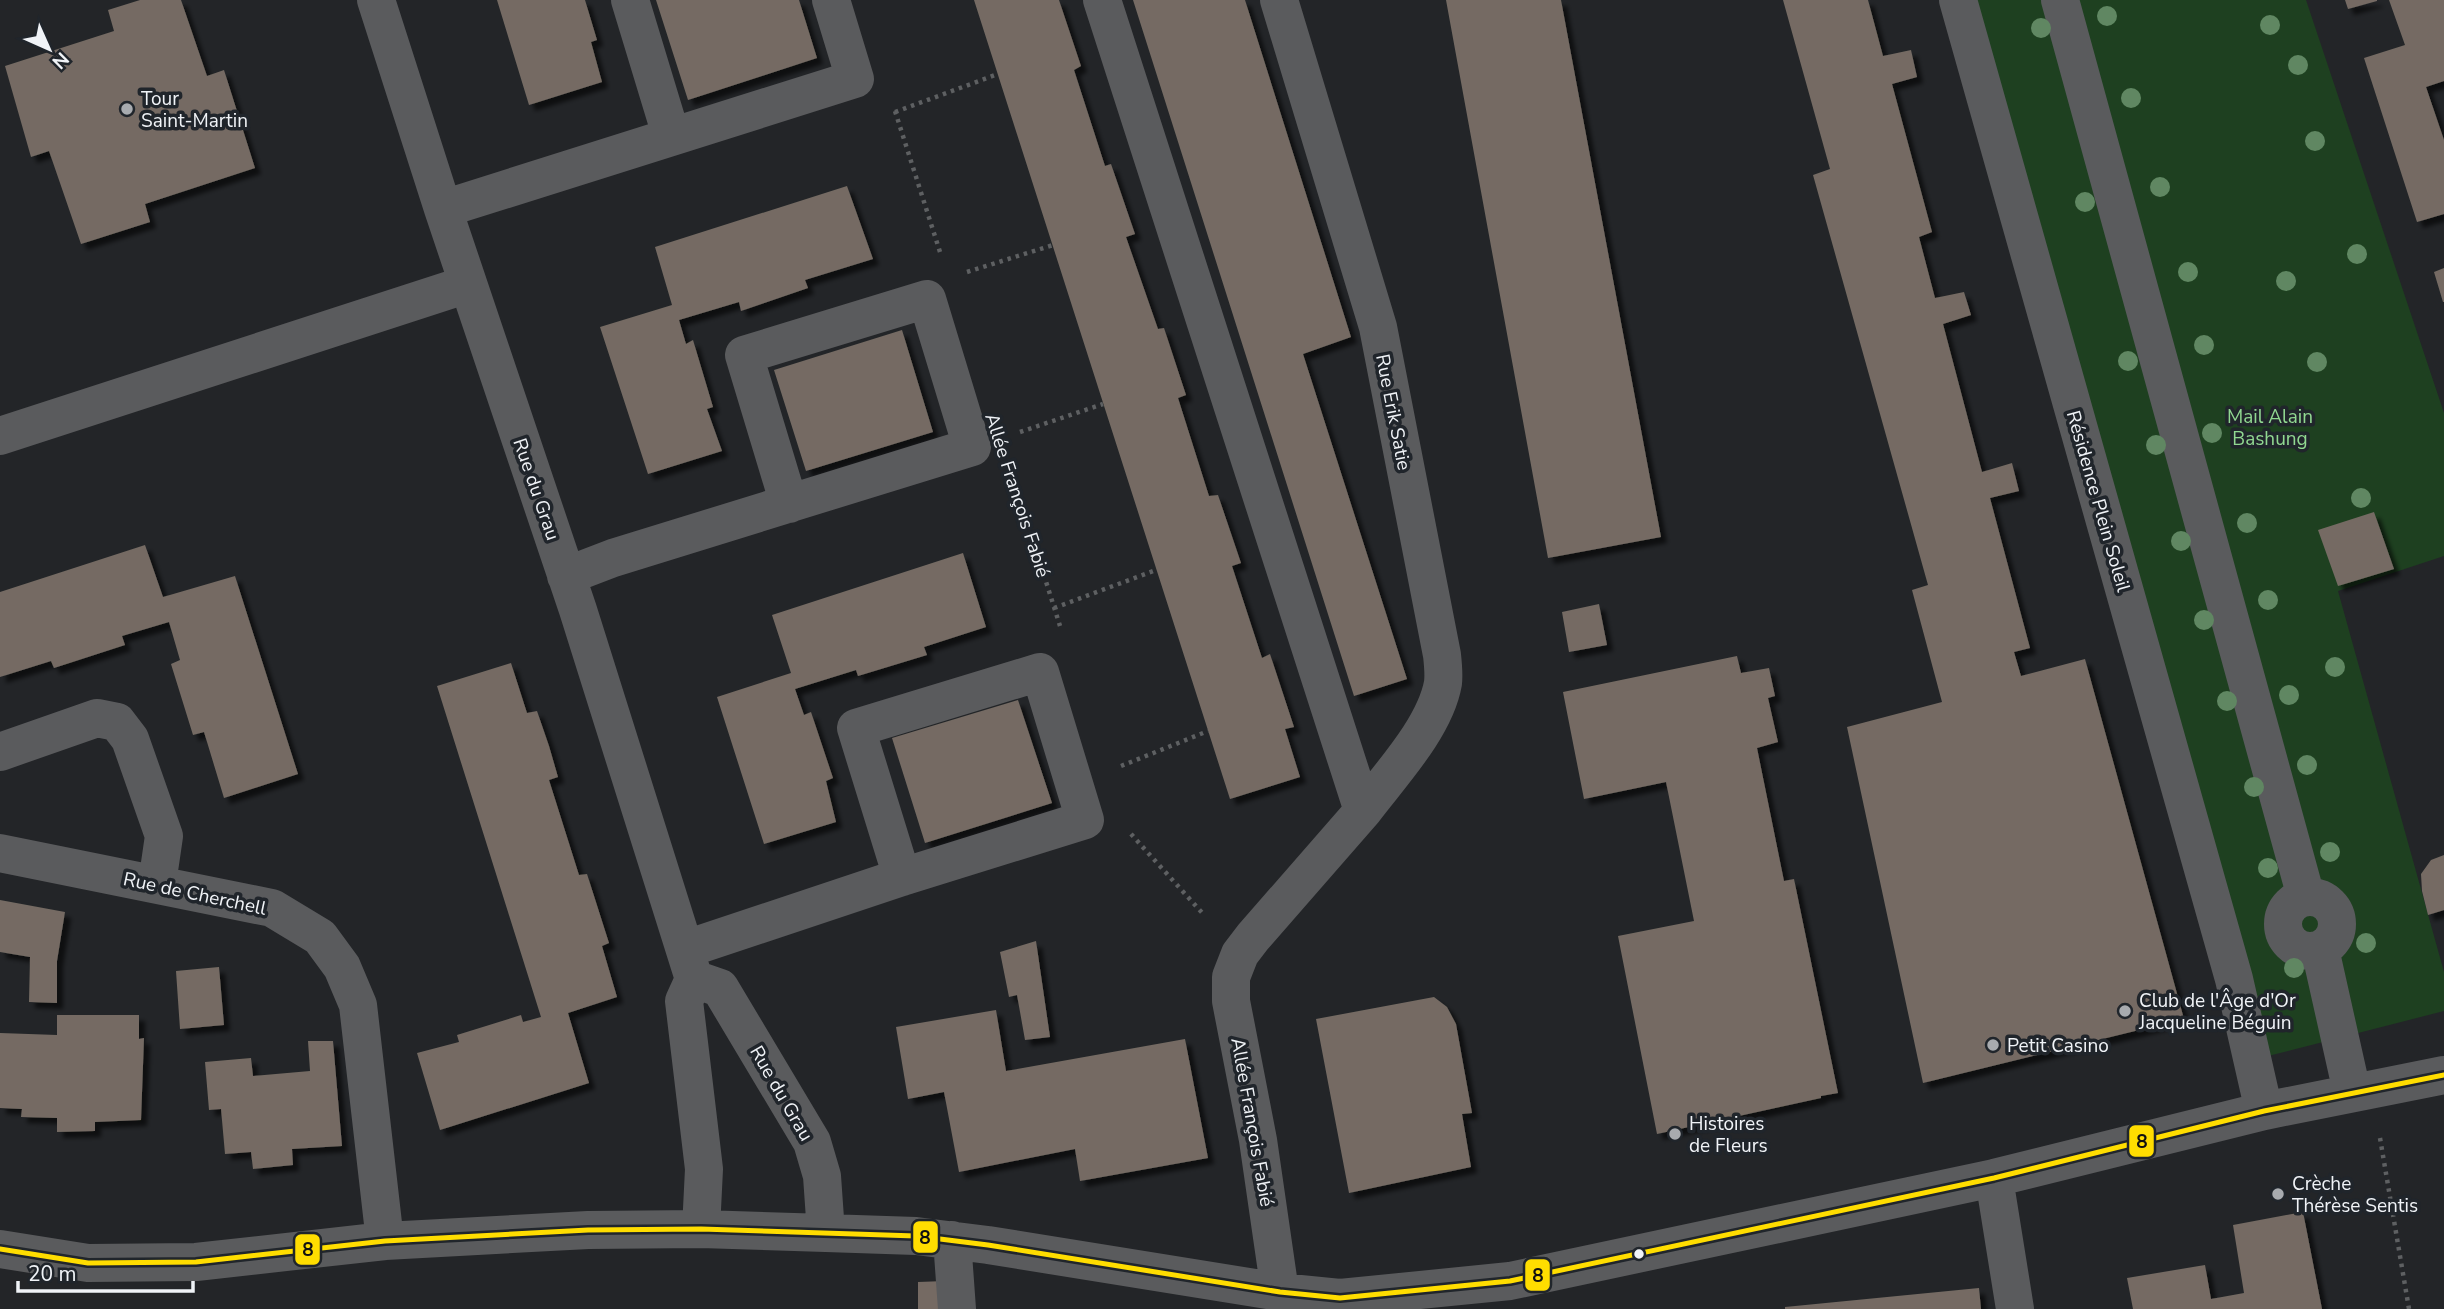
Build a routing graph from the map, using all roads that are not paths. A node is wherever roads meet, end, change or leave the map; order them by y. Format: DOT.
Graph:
graph roads {
  1 [pos="376,0"];
  2 [pos="630,0"];
  3 [pos="831,0"];
  4 [pos="1102,0"];
  5 [pos="1279,0"];
  6 [pos="1958,0"];
  7 [pos="2060,0"];
  8 [pos="671,135"];
  9 [pos="443,209"];
  10 [pos="468,284"];
  11 [pos="0,436"];
  12 [pos="789,504"];
  13 [pos="566,576"];
  14 [pos="0,752"];
  15 [pos="1363,811"];
  16 [pos="0,853"];
  17 [pos="902,877"];
  18 [pos="157,884"];
  19 [pos="690,964"];
  20 [pos="2444,1075"];
  21 [pos="2352,1092"];
  22 [pos="2264,1111"];
  23 [pos="1994,1178"];
  24 [pos="701,1228"];
  25 [pos="827,1233"];
  26 [pos="952,1240"];
  27 [pos="385,1241"];
  28 [pos="0,1249"];
  29 [pos="1280,1292"];
  30 [pos="957,1309"];
  31 [pos="2015,1309"];
  1 -- 9 [label="street, Rue du Grau"];
  2 -- 8 [label="street"];
  3 -- 8 [label="street"];
  4 -- 15 [label="street"];
  5 -- 15 [label="street, Rue Erik Satie"];
  6 -- 22 [label="street, Résidence Plein Soleil"];
  7 -- 21 [label="street"];
  8 -- 9 [label="street"];
  9 -- 10 [label="street, Rue du Grau"];
  10 -- 11 [label="street"];
  10 -- 13 [label="street, Rue du Grau"];
  12 -- 12 [label="street"];
  12 -- 13 [label="street"];
  13 -- 19 [label="street, Rue du Grau"];
  14 -- 18 [label="street"];
  15 -- 29 [label="street, Allée François Fabié"];
  16 -- 18 [label="street, Rue de Cherchell"];
  17 -- 17 [label="street"];
  17 -- 19 [label="street"];
  18 -- 27 [label="street, Rue de Cherchell"];
  19 -- 24 [label="street"];
  19 -- 25 [label="street, Rue du Grau"];
  20 -- 21 [label="street"];
  21 -- 22 [label="street"];
  22 -- 23 [label="street"];
  23 -- 29 [label="street"];
  23 -- 31 [label="street"];
  24 -- 25 [label="street"];
  24 -- 27 [label="street"];
  25 -- 26 [label="street"];
  26 -- 29 [label="street"];
  26 -- 30 [label="street"];
  27 -- 28 [label="street"];
}
